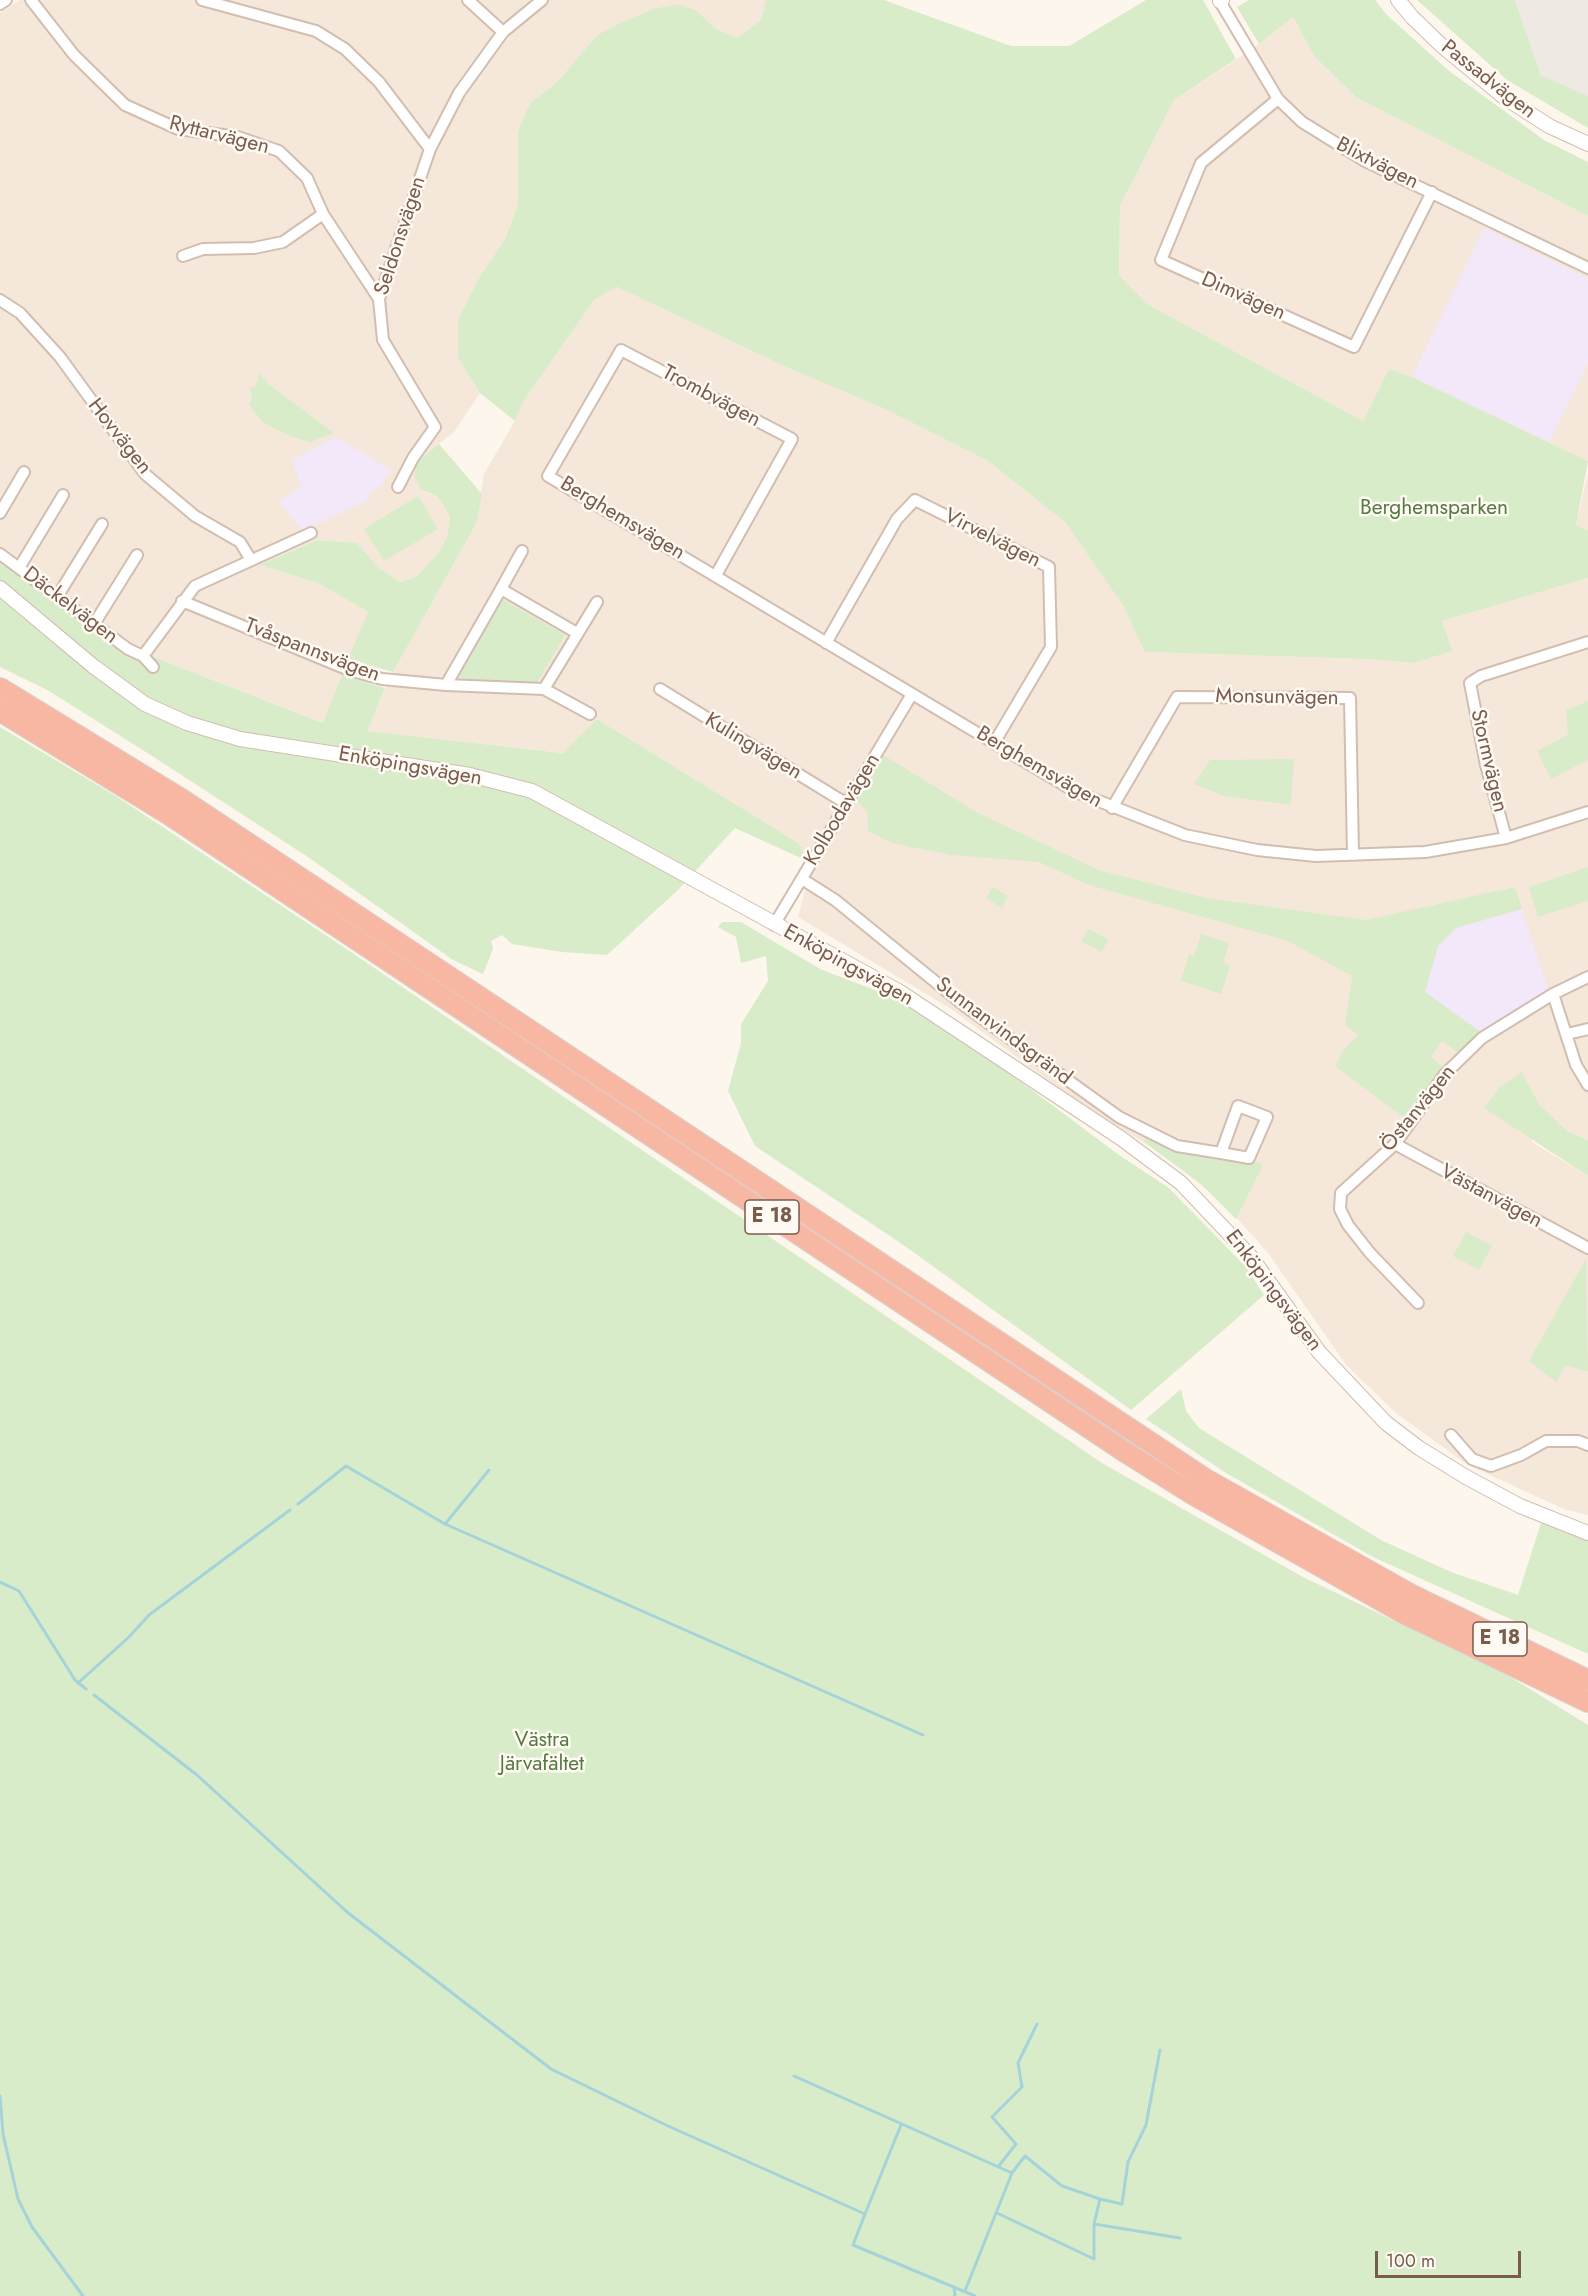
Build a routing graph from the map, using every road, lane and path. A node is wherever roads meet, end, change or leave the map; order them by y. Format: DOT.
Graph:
graph roads {
  1 [pos="6,0"];
  2 [pos="30,0"];
  3 [pos="202,0"];
  4 [pos="468,0"];
  5 [pos="542,0"];
  6 [pos="1220,0"];
  7 [pos="1398,0"];
  8 [pos="0,4"];
  9 [pos="503,32"];
  10 [pos="1278,99"];
  11 [pos="1588,144"];
  12 [pos="430,149"];
  13 [pos="1432,192"];
  14 [pos="323,214"];
  15 [pos="183,256"];
  16 [pos="1588,268"];
  17 [pos="379,298"];
  18 [pos="0,300"];
  19 [pos="24,472"];
  20 [pos="548,476"];
  21 [pos="398,487"];
  22 [pos="63,495"];
  23 [pos="0,513"];
  24 [pos="102,524"];
  25 [pos="312,533"];
  26 [pos="522,551"];
  27 [pos="0,554"];
  28 [pos="137,555"];
  29 [pos="251,560"];
  30 [pos="19,568"];
  31 [pos="716,575"];
  32 [pos="0,588"];
  33 [pos="501,589"];
  34 [pos="57,597"];
  35 [pos="182,601"];
  36 [pos="597,602"];
  37 [pos="94,624"];
  38 [pos="577,633"];
  39 [pos="1588,642"];
  40 [pos="826,643"];
  41 [pos="142,656"];
  42 [pos="153,667"];
  43 [pos="446,685"];
  44 [pos="0,688"];
  45 [pos="544,689"];
  46 [pos="660,689"];
  47 [pos="912,694"];
  48 [pos="0,711"];
  49 [pos="590,714"];
  50 [pos="994,743"];
  51 [pos="847,804"];
  52 [pos="1112,808"];
  53 [pos="1588,812"];
  54 [pos="1506,838"];
  55 [pos="1353,855"];
  56 [pos="802,879"];
  57 [pos="774,925"];
  58 [pos="1588,977"];
  59 [pos="1554,994"];
  60 [pos="1588,1029"];
  61 [pos="1567,1034"];
  62 [pos="1588,1085"];
  63 [pos="1395,1144"];
  64 [pos="1221,1153"];
  65 [pos="1588,1248"];
  66 [pos="1418,1303"];
  67 [pos="1451,1436"];
  68 [pos="1588,1445"];
  69 [pos="1588,1533"];
  70 [pos="1588,1680"];
  71 [pos="1563,1691"];
  72 [pos="1588,1702"];
  73 [pos="1588,1710"];
  1 -- 8 [label="street"];
  2 -- 14 [label="street, Ryttarvägen"];
  3 -- 12 [label="street"];
  4 -- 9 [label="street"];
  5 -- 9 [label="street, Seldonsvägen"];
  6 -- 10 [label="street, Blixtvägen"];
  7 -- 11 [label="street, Passadvägen"];
  9 -- 12 [label="street, Seldonsvägen"];
  10 -- 13 [label="street, Blixtvägen"];
  10 -- 13 [label="street, Dimvägen"];
  12 -- 17 [label="street, Seldonsvägen"];
  13 -- 16 [label="street, Blixtvägen"];
  14 -- 15 [label="street"];
  14 -- 17 [label="street, Ryttarvägen"];
  17 -- 21 [label="street, Seldonsvägen"];
  18 -- 29 [label="street, Hovvägen"];
  19 -- 23 [label="street"];
  20 -- 31 [label="street, Berghemsvägen"];
  20 -- 31 [label="street, Trombvägen"];
  22 -- 30 [label="street"];
  24 -- 34 [label="street"];
  25 -- 29 [label="street"];
  26 -- 33 [label="street"];
  27 -- 30 [label="street, Däckelvägen"];
  28 -- 37 [label="street"];
  29 -- 35 [label="street"];
  30 -- 34 [label="street, Däckelvägen"];
  31 -- 40 [label="street, Berghemsvägen"];
  32 -- 57 [label="street, Enköpingsvägen"];
  33 -- 38 [label="street"];
  33 -- 43 [label="street"];
  34 -- 37 [label="street, Däckelvägen"];
  35 -- 41 [label="street"];
  35 -- 43 [label="street, Tvåspannsvägen"];
  36 -- 38 [label="street"];
  37 -- 41 [label="street, Däckelvägen"];
  38 -- 45 [label="street"];
  39 -- 54 [label="street, Stormvägen"];
  40 -- 47 [label="street, Berghemsvägen"];
  40 -- 50 [label="street, Virvelvägen"];
  41 -- 42 [label="street, Däckelvägen"];
  43 -- 45 [label="street, Tvåspannsvägen"];
  44 -- 70 [label="highway, E 18"];
  45 -- 49 [label="street, Tvåspannsvägen"];
  46 -- 51 [label="street, Kulingvägen"];
  47 -- 50 [label="street, Berghemsvägen"];
  47 -- 51 [label="street, Kolbodavägen"];
  48 -- 71 [label="highway, E 18"];
  50 -- 52 [label="street, Berghemsvägen"];
  51 -- 56 [label="street, Kolbodavägen"];
  52 -- 55 [label="street, Berghemsvägen"];
  52 -- 55 [label="street, Monsunvägen"];
  53 -- 54 [label="street, Berghemsvägen"];
  54 -- 55 [label="street, Berghemsvägen"];
  56 -- 57 [label="street, Kolbodavägen"];
  56 -- 64 [label="street, Sunnanvindsgränd"];
  57 -- 69 [label="street, Enköpingsvägen"];
  58 -- 59 [label="street, Östanvägen"];
  59 -- 61 [label="street"];
  59 -- 63 [label="street, Östanvägen"];
  60 -- 61 [label="street"];
  61 -- 62 [label="street"];
  63 -- 65 [label="street, Västanvägen"];
  63 -- 66 [label="street, Östanvägen"];
  64 -- 64 [label="street, Sunnanvindsgränd"];
  67 -- 68 [label="street"];
  71 -- 72 [label="highway, E 18"];
  71 -- 73 [label="highway"];
}
